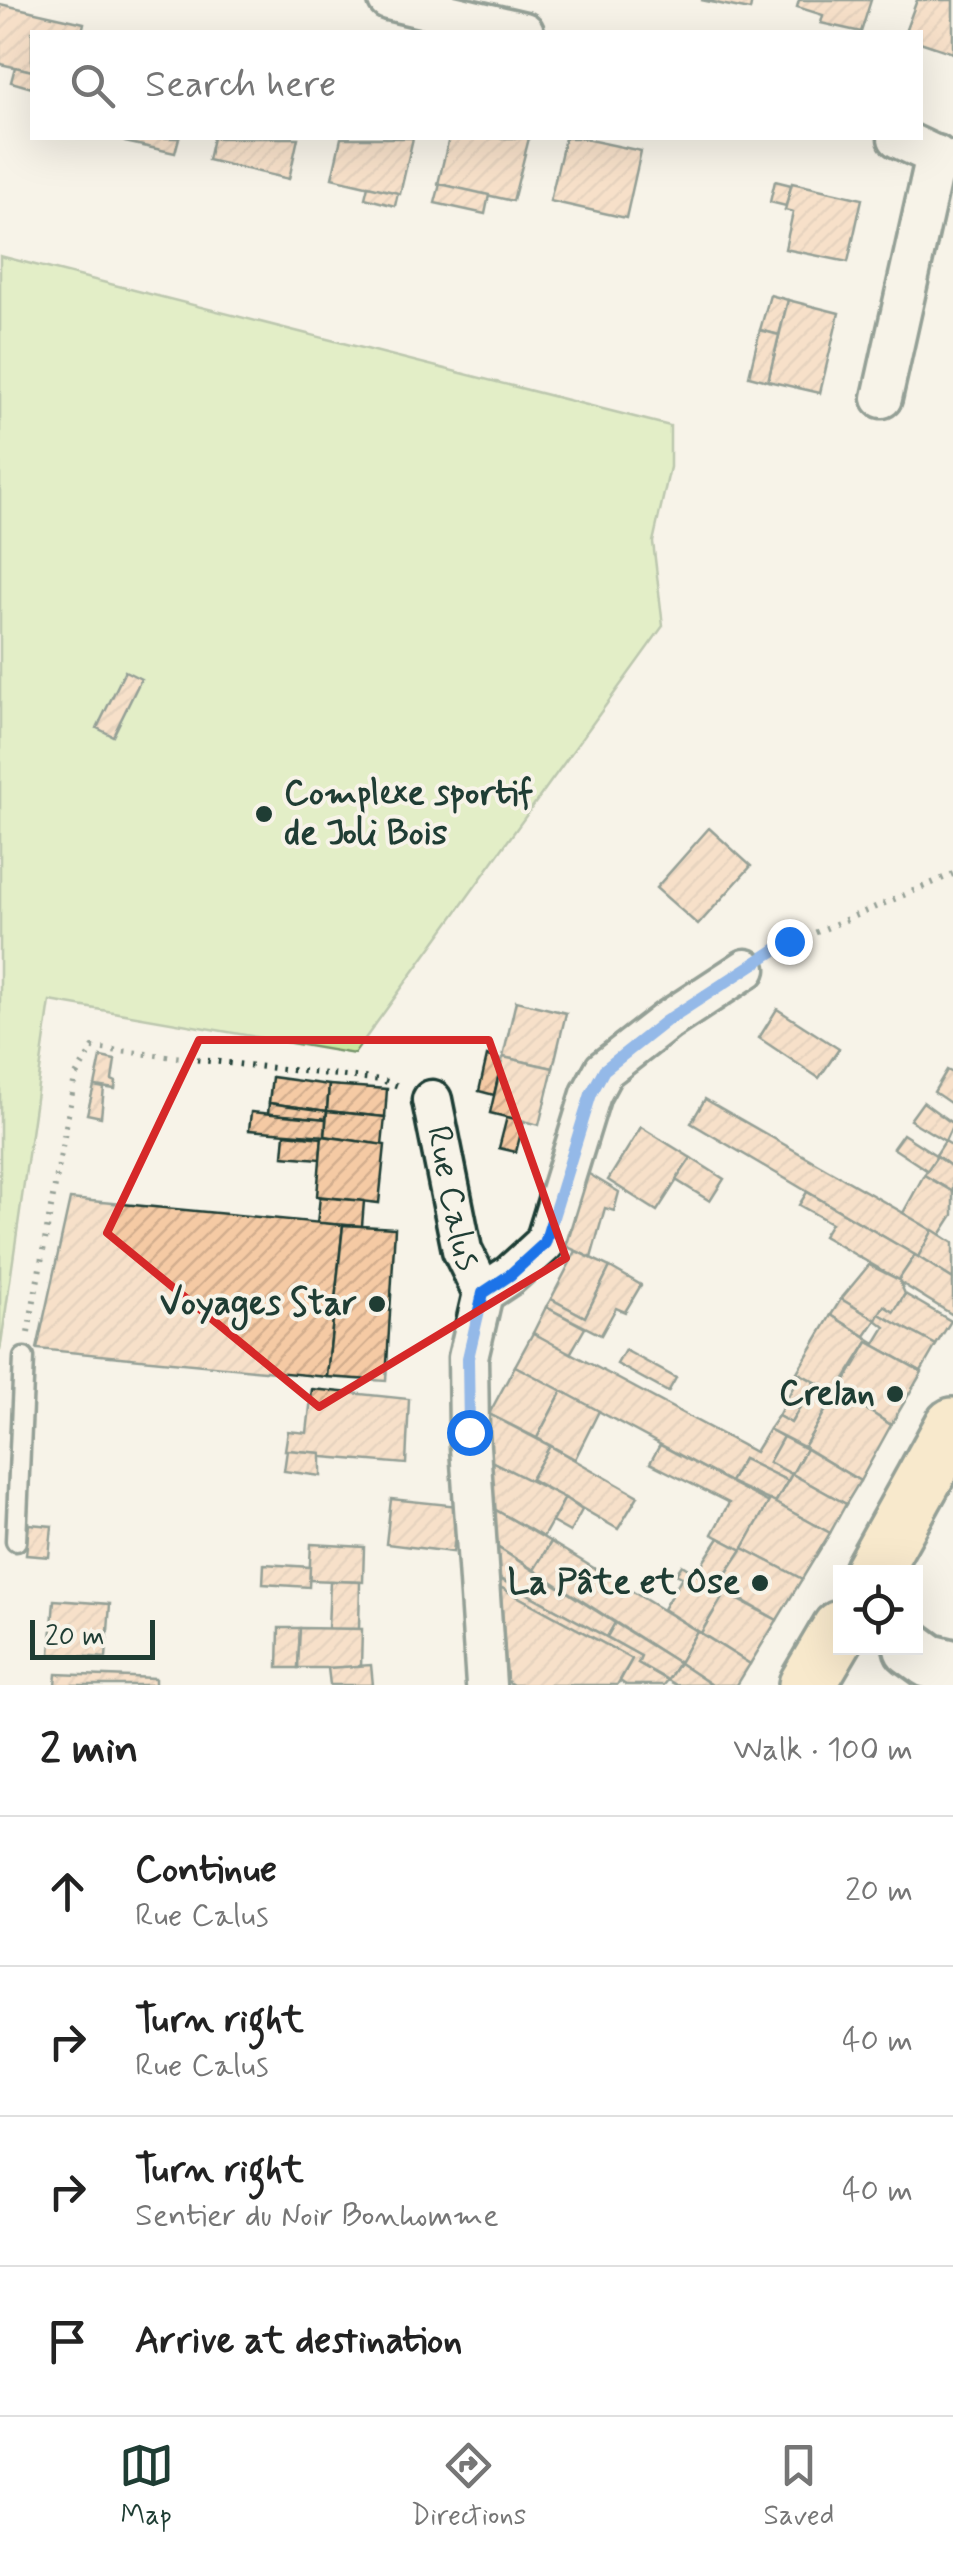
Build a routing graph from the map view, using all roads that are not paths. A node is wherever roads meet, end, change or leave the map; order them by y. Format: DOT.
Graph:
graph roads {
  1 [pos="388,0"];
  2 [pos="516,30"];
  3 [pos="902,140"];
  4 [pos="945,159"];
  5 [pos="882,398"];
  6 [pos="746,969"];
  7 [pos="432,1100"];
  8 [pos="483,1293"];
  9 [pos="24,1358"];
  10 [pos="953,1426"];
  11 [pos="16,1540"];
  12 [pos="876,1565"];
  13 [pos="833,1640"];
  14 [pos="922,1655"];
  15 [pos="953,1667"];
  16 [pos="486,1685"];
  17 [pos="807,1685"];
  1 -- 2 [label="street"];
  3 -- 4 [label="street"];
  4 -- 5 [label="street"];
  6 -- 8 [label="street, Rue Calus"];
  7 -- 8 [label="street, Rue Calus"];
  8 -- 16 [label="street, Rue Calus"];
  9 -- 11 [label="lane"];
  10 -- 12 [label="main road"];
  13 -- 17 [label="main road"];
  14 -- 15 [label="main road"];
}
